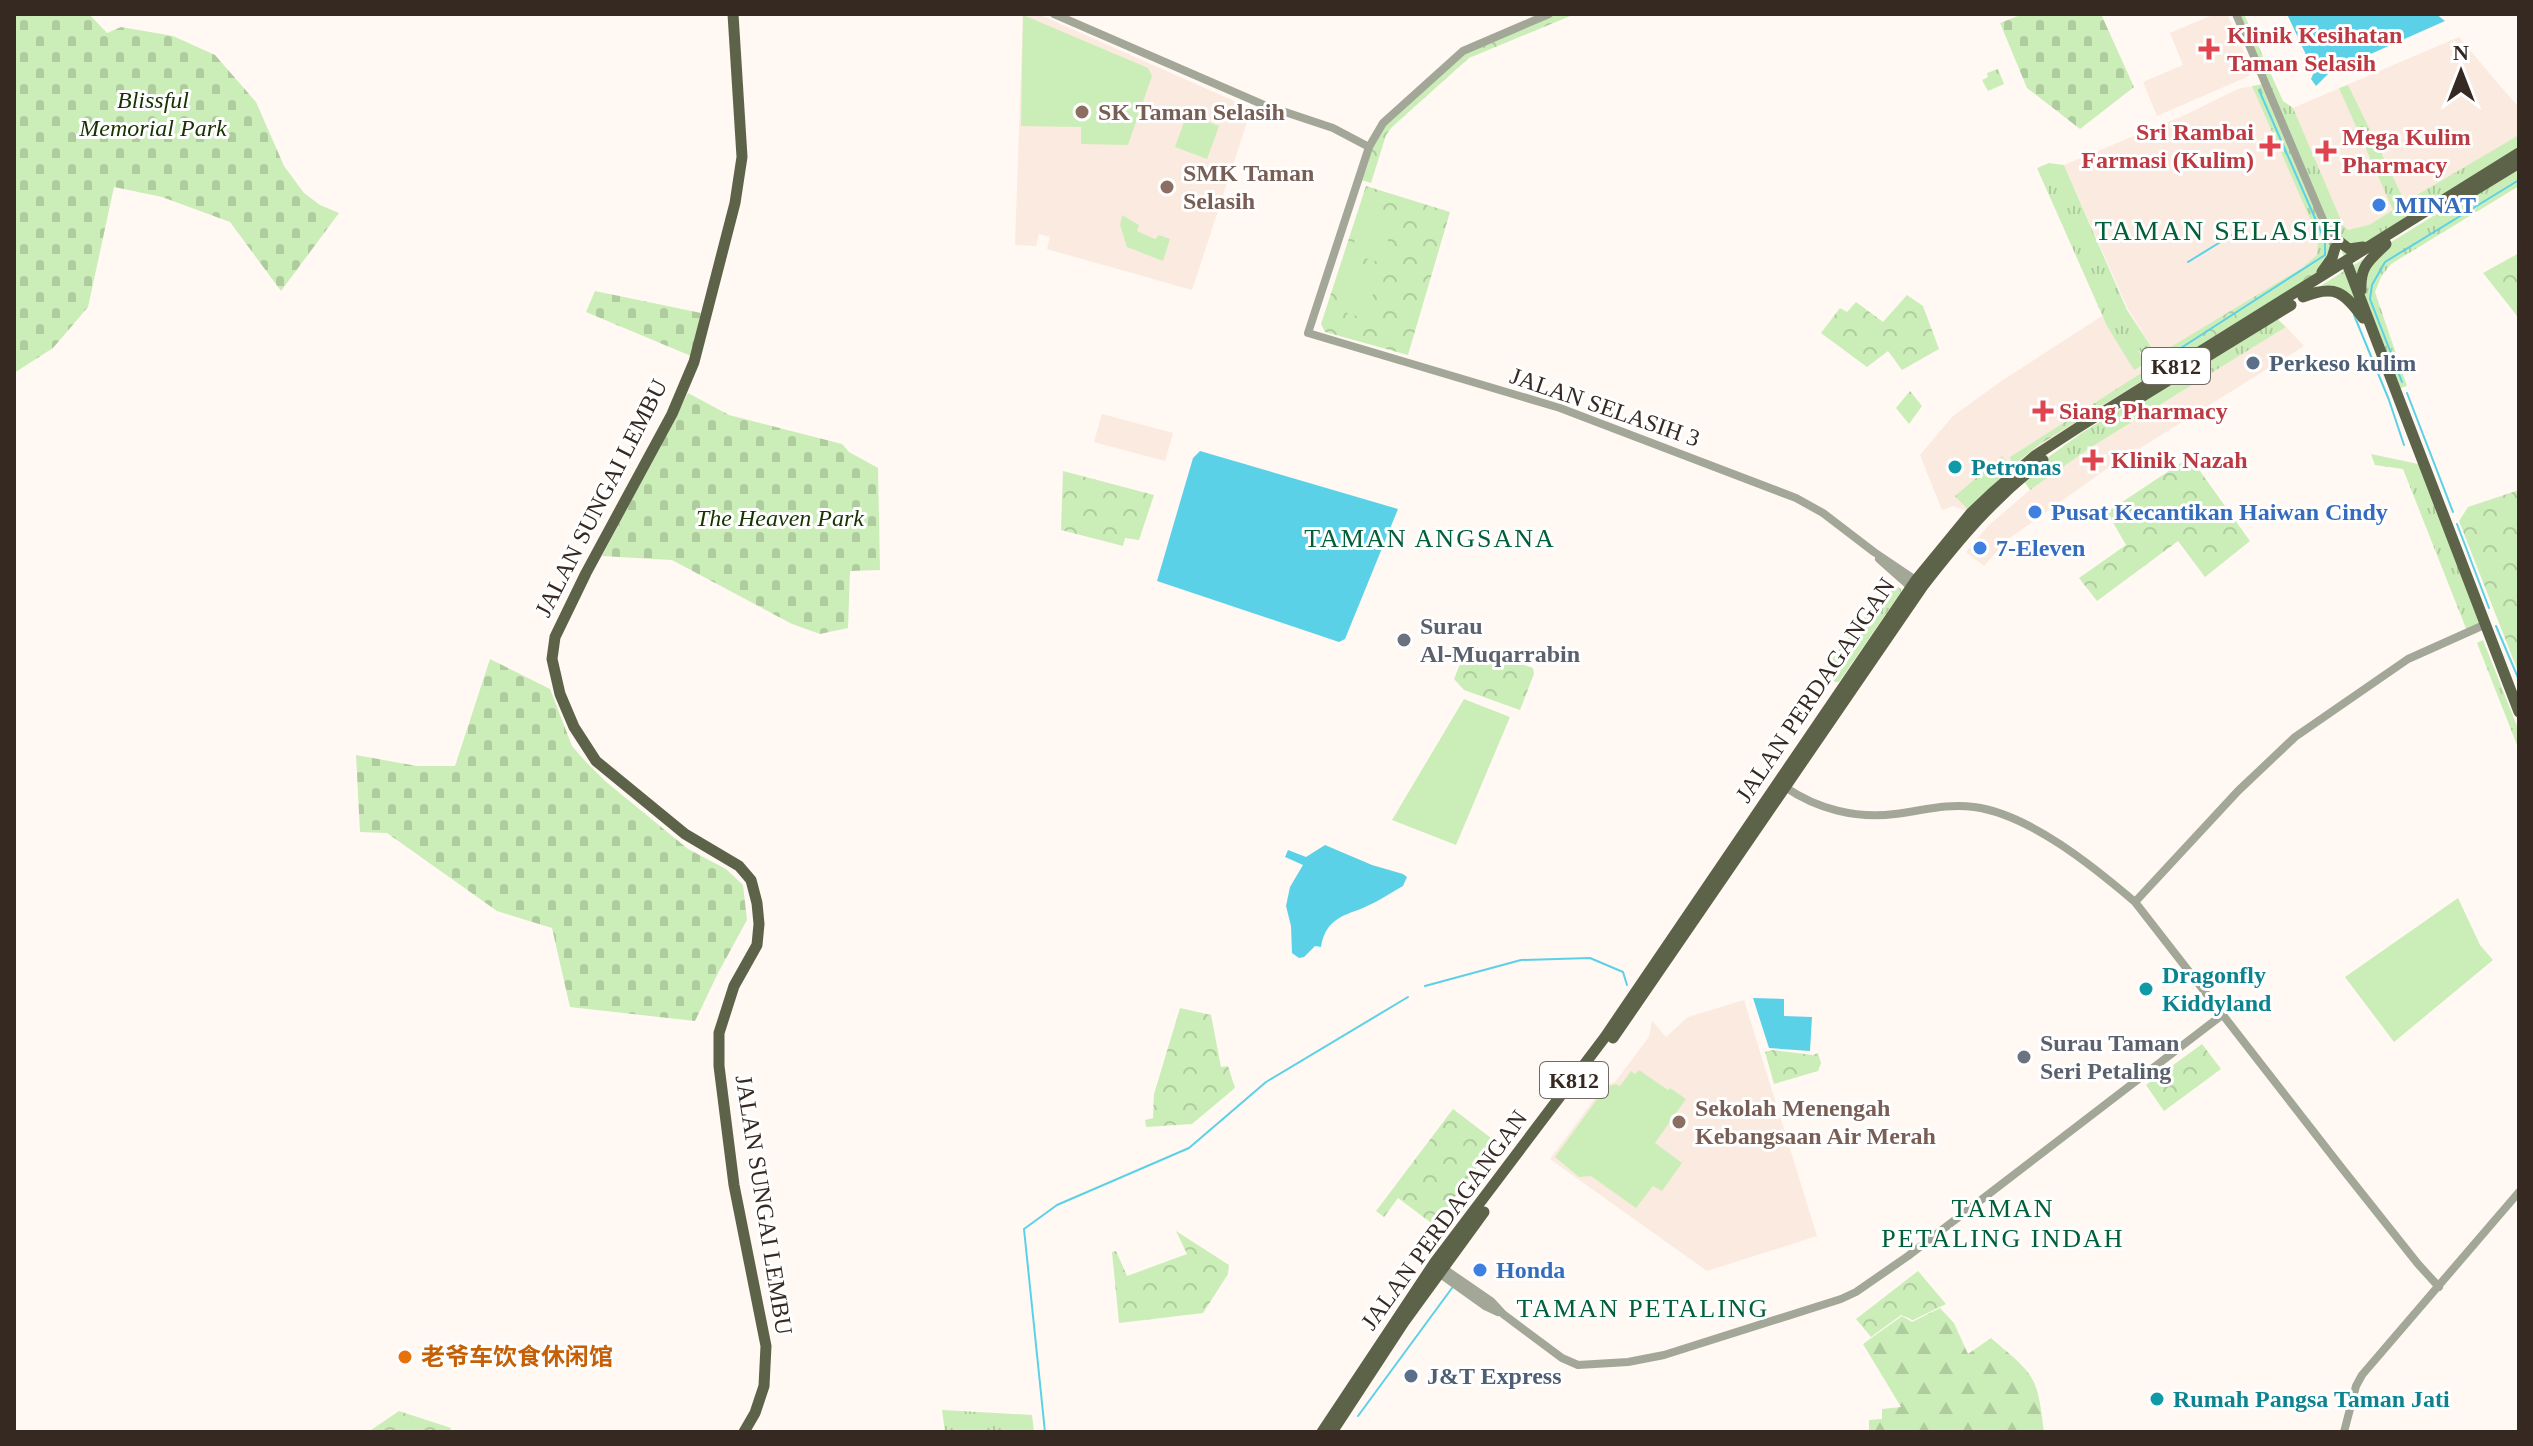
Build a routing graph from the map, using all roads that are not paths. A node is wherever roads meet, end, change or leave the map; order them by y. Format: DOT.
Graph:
graph roads {
  1 [pos="733,14"];
  2 [pos="1054,14"];
  3 [pos="1549,14"];
  4 [pos="2236,14"];
  5 [pos="1369,147"];
  6 [pos="2519,153"];
  7 [pos="2519,163"];
  8 [pos="2333,240"];
  9 [pos="2382,243"];
  10 [pos="2345,266"];
  11 [pos="2314,282"];
  12 [pos="2303,297"];
  13 [pos="2365,317"];
  14 [pos="1917,587"];
  15 [pos="2484,625"];
  16 [pos="2519,712"];
  17 [pos="1785,787"];
  18 [pos="2135,902"];
  19 [pos="2222,1015"];
  20 [pos="2519,1192"];
  21 [pos="1437,1268"];
  22 [pos="2439,1287"];
  23 [pos="744,1432"];
  24 [pos="1322,1432"];
  25 [pos="1332,1432"];
  26 [pos="2344,1432"];
  1 -- 23 [label="main road, JALAN SUNGAI LEMBU"];
  2 -- 5 [label="street"];
  3 -- 5 [label="street"];
  4 -- 8 [label="street"];
  5 -- 14 [label="street, JALAN SELASIH 3"];
  6 -- 9 [label="main road, JALAN PERDAGANGAN / K812"];
  7 -- 9 [label="main road, JALAN PERDAGANGAN / K812"];
  8 -- 9 [label="main road"];
  8 -- 10 [label="street"];
  8 -- 11 [label="main road"];
  9 -- 10 [label="main road, JALAN PERDAGANGAN / K812"];
  9 -- 13 [label="main road"];
  10 -- 11 [label="main road, JALAN PERDAGANGAN / K812"];
  10 -- 12 [label="main road, JALAN PERDAGANGAN / K812"];
  10 -- 13 [label="main road"];
  11 -- 14 [label="main road, JALAN PERDAGANGAN / K812"];
  12 -- 13 [label="main road"];
  12 -- 14 [label="main road, JALAN PERDAGANGAN / K812"];
  13 -- 15 [label="main road"];
  14 -- 17 [label="main road, JALAN PERDAGANGAN / K812"];
  14 -- 21 [label="main road, JALAN PERDAGANGAN / K812"];
  15 -- 16 [label="main road"];
  15 -- 18 [label="street"];
  17 -- 18 [label="street"];
  17 -- 21 [label="main road, JALAN PERDAGANGAN / K812"];
  18 -- 19 [label="street"];
  19 -- 21 [label="street"];
  19 -- 22 [label="street"];
  20 -- 22 [label="street"];
  21 -- 24 [label="main road, JALAN PERDAGANGAN / K812"];
  21 -- 25 [label="main road, JALAN PERDAGANGAN / K812"];
  22 -- 26 [label="street"];
}
